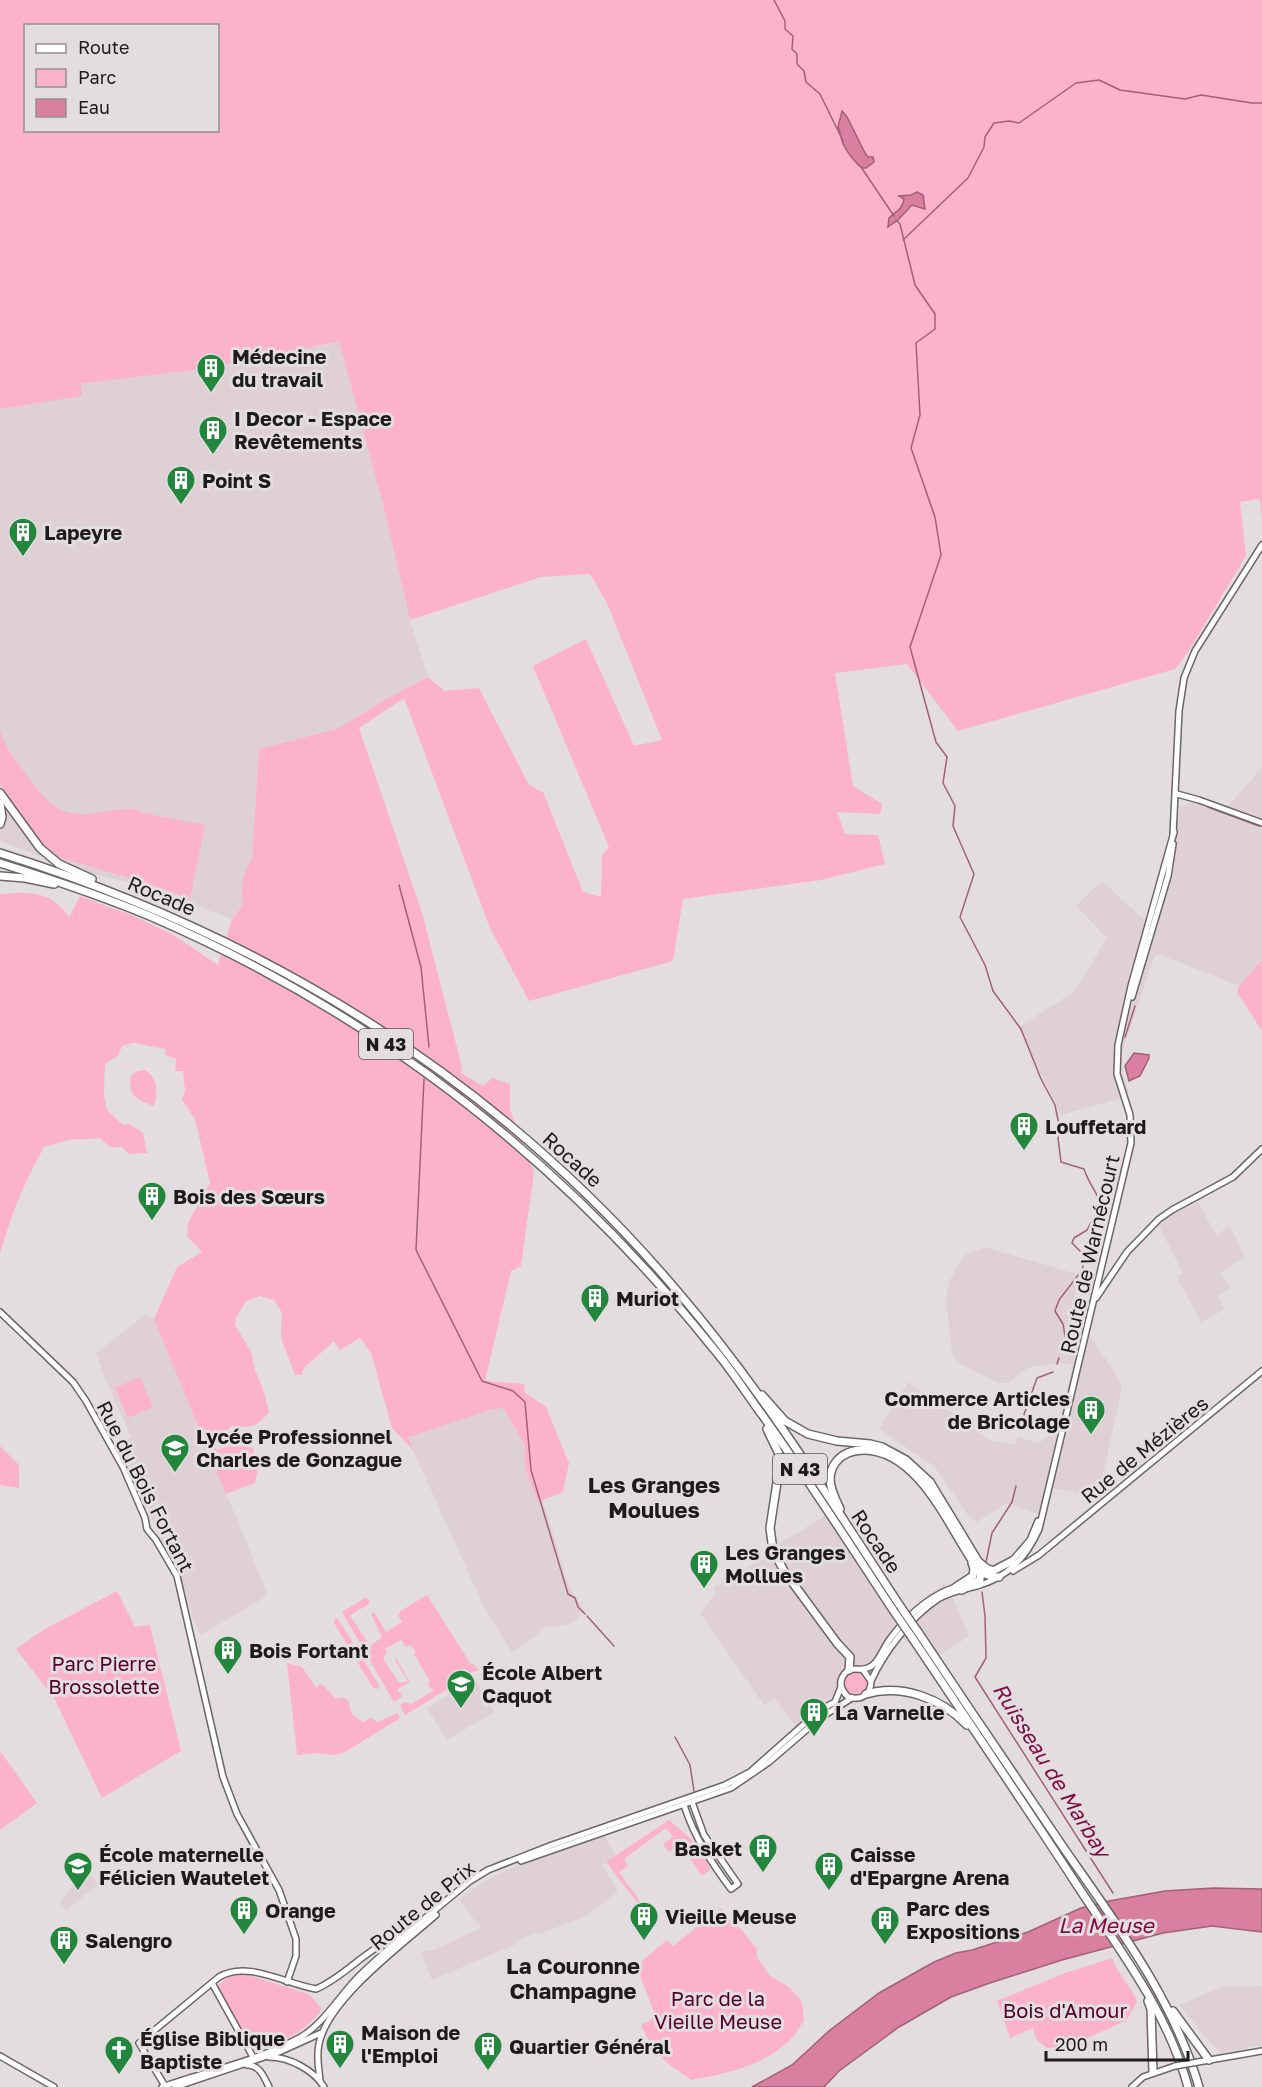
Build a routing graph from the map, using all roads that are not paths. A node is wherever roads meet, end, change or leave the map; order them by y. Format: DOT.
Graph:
graph roads {
  1 [pos="1262,545"];
  2 [pos="0,787"];
  3 [pos="0,793"];
  4 [pos="1177,794"];
  5 [pos="0,803"];
  6 [pos="9,805"];
  7 [pos="1262,823"];
  8 [pos="0,824"];
  9 [pos="0,853"];
  10 [pos="0,863"];
  11 [pos="0,876"];
  12 [pos="96,895"];
  13 [pos="135,900"];
  14 [pos="1262,1149"];
  15 [pos="1093,1302"];
  16 [pos="0,1312"];
  17 [pos="731,1371"];
  18 [pos="1262,1371"];
  19 [pos="756,1391"];
  20 [pos="1045,1502"];
  21 [pos="857,1540"];
  22 [pos="1034,1540"];
  23 [pos="1044,1550"];
  24 [pos="1026,1551"];
  25 [pos="1038,1555"];
  26 [pos="973,1558"];
  27 [pos="1012,1561"];
  28 [pos="1001,1576"];
  29 [pos="983,1578"];
  30 [pos="959,1588"];
  31 [pos="914,1634"];
  32 [pos="849,1670"];
  33 [pos="863,1670"];
  34 [pos="871,1681"];
  35 [pos="841,1687"];
  36 [pos="866,1694"];
  37 [pos="852,1698"];
  38 [pos="981,1740"];
  39 [pos="692,1800"];
  40 [pos="683,1803"];
  41 [pos="408,1937"];
  42 [pos="1139,1979"];
  43 [pos="287,1982"];
  44 [pos="212,1983"];
  45 [pos="1156,1986"];
  46 [pos="330,2008"];
  47 [pos="322,2032"];
  48 [pos="302,2038"];
  49 [pos="1262,2051"];
  50 [pos="0,2056"];
  51 [pos="253,2057"];
  52 [pos="264,2057"];
  53 [pos="1209,2060"];
  54 [pos="242,2065"];
  55 [pos="1153,2072"];
  56 [pos="322,2084"];
  57 [pos="56,2087"];
  58 [pos="164,2087"];
  59 [pos="176,2087"];
  60 [pos="270,2087"];
  61 [pos="1132,2087"];
  62 [pos="1188,2087"];
  63 [pos="1198,2087"];
  1 -- 4 [label="main road, Route de Warnécourt"];
  2 -- 6 [label="highway"];
  3 -- 6 [label="highway"];
  4 -- 7 [label="main road"];
  4 -- 15 [label="main road, Route de Warnécourt"];
  5 -- 8 [label="highway"];
  6 -- 13 [label="highway"];
  9 -- 13 [label="highway, Rocade / N 43"];
  10 -- 12 [label="highway, N 43"];
  11 -- 12 [label="highway"];
  12 -- 17 [label="highway, N 43"];
  13 -- 19 [label="highway, Rocade / N 43"];
  14 -- 15 [label="main road"];
  15 -- 20 [label="main road, Route de Warnécourt"];
  16 -- 43 [label="main road, Rue du Bois Fortant"];
  17 -- 31 [label="highway, N 43, bridge"];
  17 -- 32 [label="highway"];
  18 -- 23 [label="main road, Rue de Mézières"];
  19 -- 21 [label="highway, Rocade / N 43"];
  19 -- 26 [label="highway"];
  20 -- 22 [label="main road, Route de Warnécourt"];
  20 -- 24 [label="main road, Route de Warnécourt"];
  21 -- 26 [label="highway"];
  21 -- 31 [label="highway, Rocade / N 43, bridge"];
  22 -- 23 [label="main road"];
  22 -- 24 [label="main road, Route de Warnécourt"];
  23 -- 24 [label="main road"];
  23 -- 25 [label="main road, Rue de Mézières"];
  24 -- 25 [label="main road"];
  24 -- 27 [label="main road, Route de Warnécourt"];
  24 -- 28 [label="main road, Route de Warnécourt"];
  25 -- 28 [label="main road, Rue de Mézières"];
  26 -- 27 [label="highway"];
  26 -- 29 [label="highway"];
  26 -- 30 [label="highway"];
  27 -- 29 [label="main road, Route de Warnécourt"];
  28 -- 29 [label="highway"];
  29 -- 30 [label="highway"];
  30 -- 33 [label="main road"];
  30 -- 34 [label="main road"];
  31 -- 38 [label="highway, N 43"];
  31 -- 45 [label="highway, Rocade"];
  32 -- 33 [label="main road"];
  32 -- 35 [label="main road, Route de Prix"];
  33 -- 34 [label="main road"];
  34 -- 36 [label="main road"];
  35 -- 37 [label="main road"];
  35 -- 39 [label="main road, Route de Prix"];
  36 -- 37 [label="main road, Route de Prix"];
  36 -- 38 [label="highway"];
  37 -- 39 [label="main road, Route de Prix"];
  38 -- 42 [label="highway, N 43"];
  39 -- 40 [label="main road, Route de Prix"];
  39 -- 40 [label="main road"];
  40 -- 41 [label="main road, Route de Prix"];
  41 -- 43 [label="main road"];
  41 -- 46 [label="main road, Route de Prix"];
  41 -- 47 [label="main road, Route de Prix"];
  42 -- 55 [label="highway"];
  42 -- 62 [label="highway, N 43"];
  43 -- 44 [label="main road"];
  44 -- 51 [label="main road"];
  44 -- 58 [label="main road"];
  45 -- 53 [label="highway"];
  45 -- 63 [label="highway"];
  46 -- 47 [label="main road"];
  46 -- 48 [label="main road, Route de Prix"];
  47 -- 48 [label="main road, Route de Prix"];
  47 -- 56 [label="main road, Route de Prix"];
  48 -- 51 [label="main road"];
  48 -- 52 [label="main road"];
  49 -- 53 [label="main road"];
  50 -- 57 [label="main road"];
  51 -- 52 [label="main road"];
  51 -- 58 [label="main road"];
  52 -- 54 [label="main road"];
  52 -- 56 [label="main road"];
  53 -- 55 [label="main road, bridge"];
  54 -- 59 [label="main road"];
  54 -- 60 [label="main road"];
  55 -- 61 [label="main road"];
}
